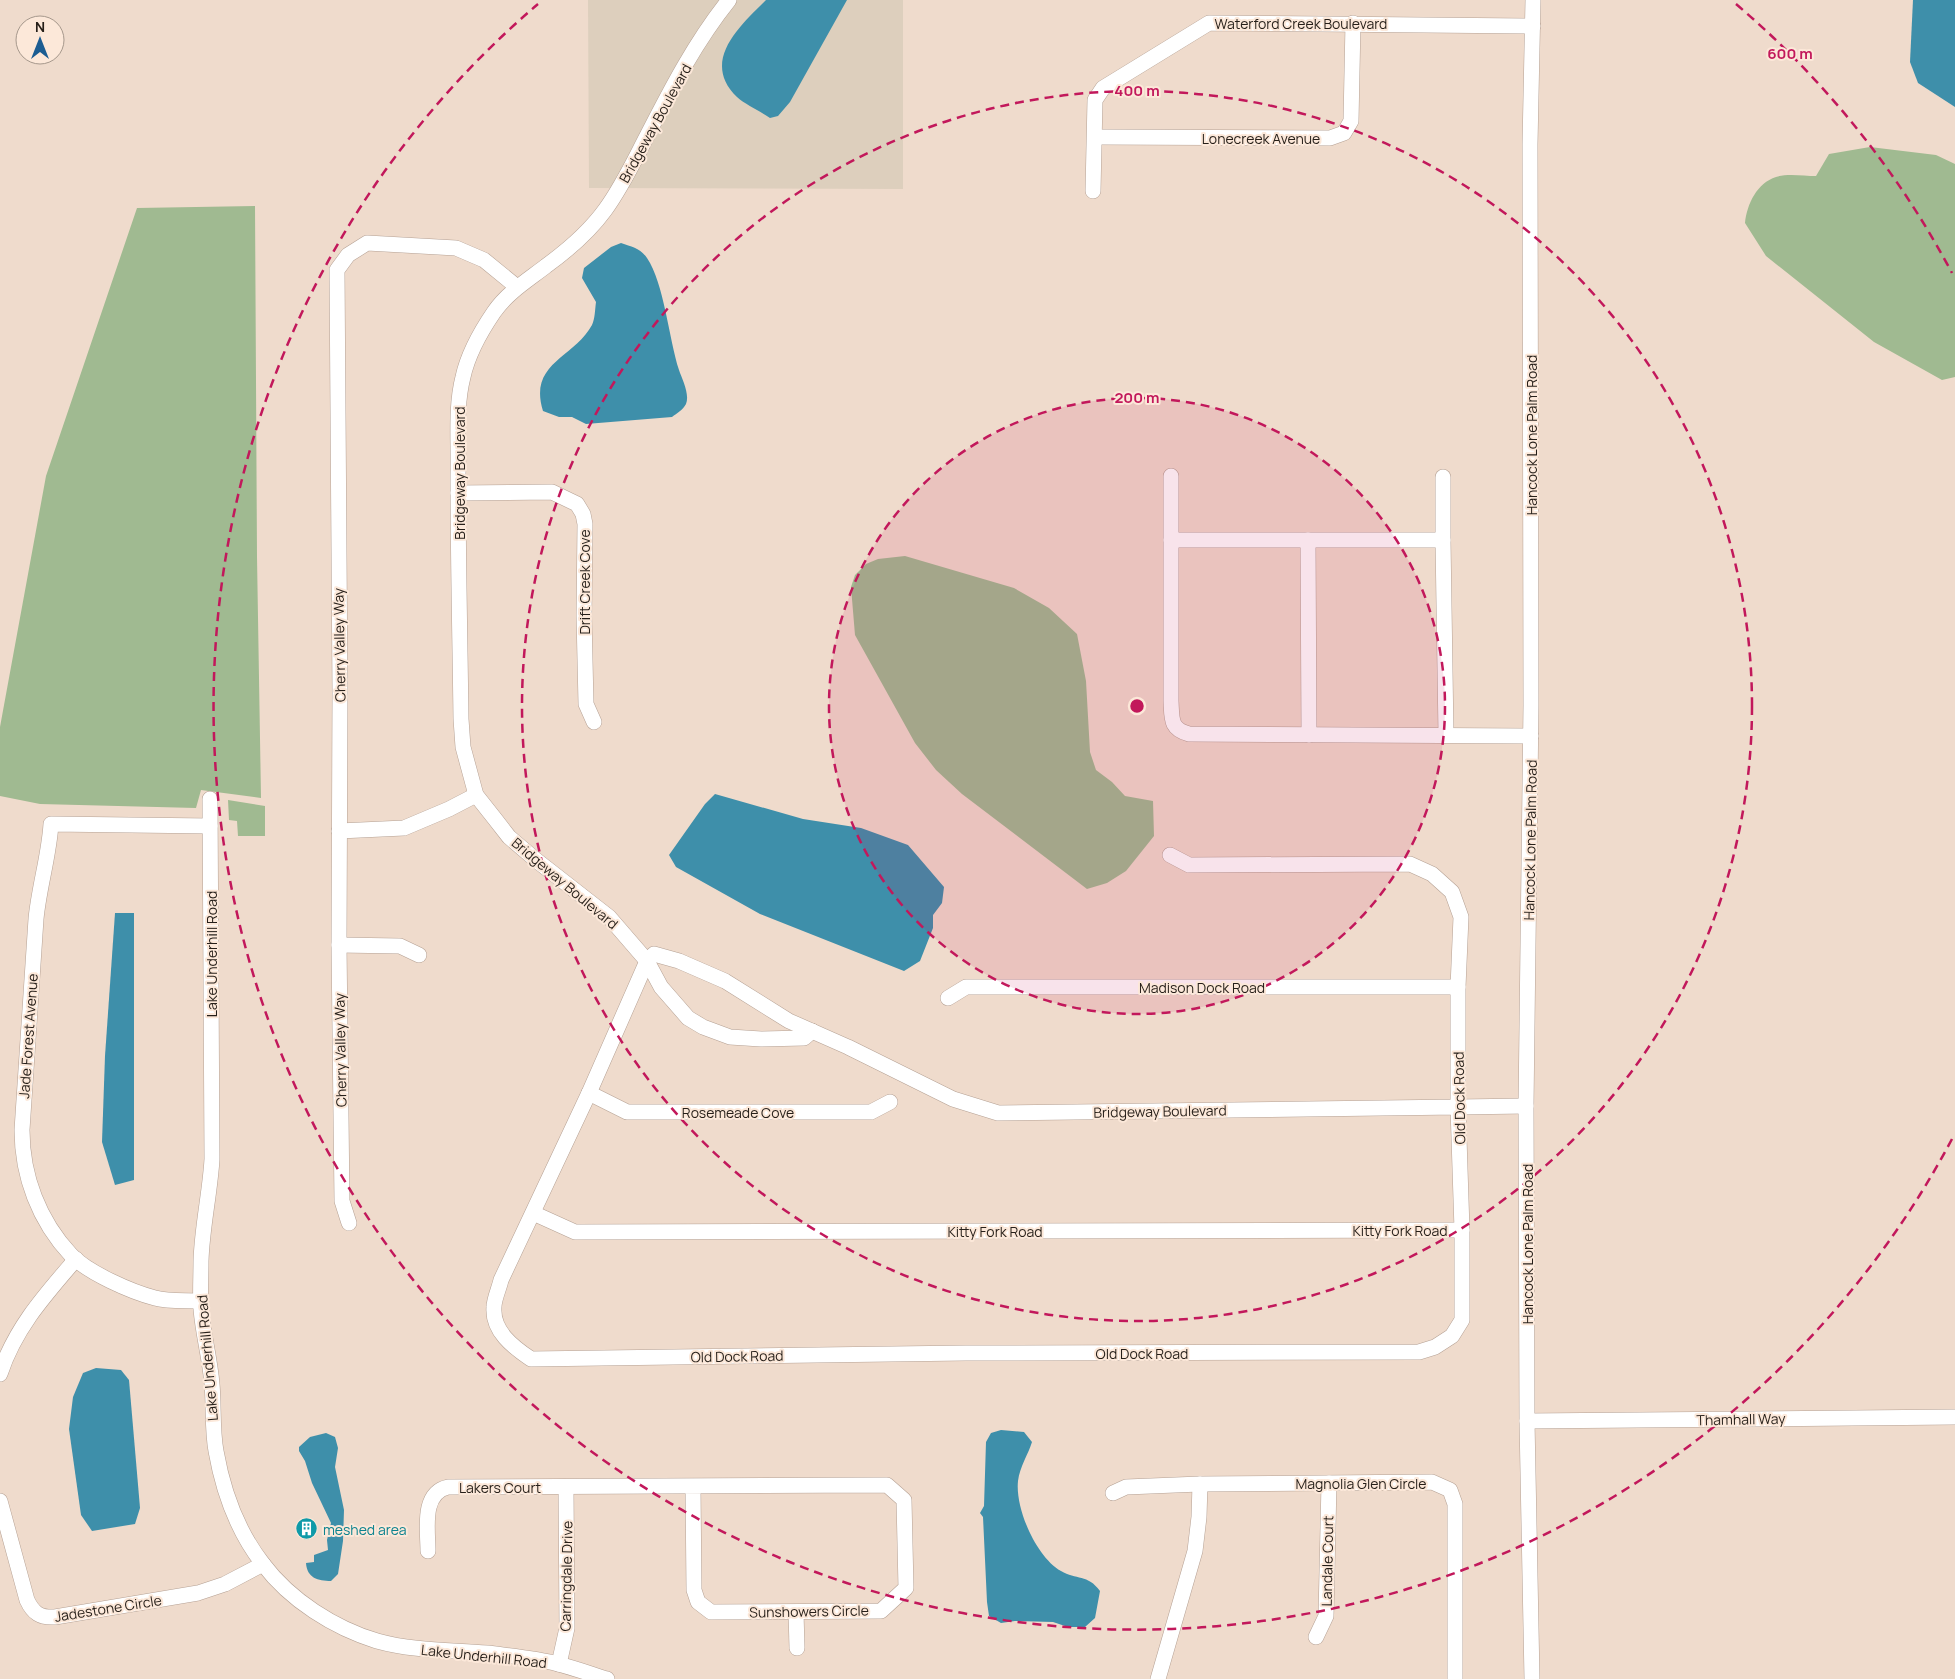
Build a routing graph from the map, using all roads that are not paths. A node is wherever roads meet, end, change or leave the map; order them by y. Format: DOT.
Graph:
graph roads {
  1 [pos="729,0"];
  2 [pos="1533,0"];
  3 [pos="1353,23"];
  4 [pos="1533,26"];
  5 [pos="1095,136"];
  6 [pos="1093,191"];
  7 [pos="517,287"];
  8 [pos="1171,476"];
  9 [pos="1443,477"];
  10 [pos="458,493"];
  11 [pos="1171,540"];
  12 [pos="1308,540"];
  13 [pos="1443,540"];
  14 [pos="594,722"];
  15 [pos="1309,735"];
  16 [pos="1446,735"];
  17 [pos="1531,736"];
  18 [pos="476,795"];
  19 [pos="210,799"];
  20 [pos="210,826"];
  21 [pos="339,831"];
  22 [pos="1170,855"];
  23 [pos="339,946"];
  24 [pos="418,955"];
  25 [pos="647,961"];
  26 [pos="1458,986"];
  27 [pos="948,998"];
  28 [pos="812,1031"];
  29 [pos="589,1093"];
  30 [pos="890,1102"];
  31 [pos="1526,1106"];
  32 [pos="1458,1107"];
  33 [pos="533,1213"];
  34 [pos="349,1222"];
  35 [pos="1462,1230"];
  36 [pos="76,1259"];
  37 [pos="201,1301"];
  38 [pos="0,1374"];
  39 [pos="1955,1417"];
  40 [pos="1527,1421"];
  41 [pos="1329,1483"];
  42 [pos="1200,1484"];
  43 [pos="566,1487"];
  44 [pos="693,1487"];
  45 [pos="1113,1493"];
  46 [pos="0,1501"];
  47 [pos="428,1551"];
  48 [pos="262,1564"];
  49 [pos="796,1612"];
  50 [pos="1316,1637"];
  51 [pos="797,1648"];
  52 [pos="559,1664"];
  53 [pos="607,1679"];
  54 [pos="1158,1679"];
  55 [pos="1455,1679"];
  56 [pos="1532,1679"];
  1 -- 7 [label="street, Bridgeway Boulevard"];
  2 -- 4 [label="street, Hancock Lone Palm Road"];
  3 -- 4 [label="street, Waterford Creek Boulevard"];
  3 -- 5 [label="street, Waterford Creek Boulevard"];
  3 -- 5 [label="street, Lonecreek Avenue"];
  4 -- 17 [label="street, Hancock Lone Palm Road"];
  5 -- 6 [label="street, Waterford Creek Boulevard"];
  7 -- 10 [label="street, Bridgeway Boulevard"];
  7 -- 21 [label="street, Cherry Valley Way"];
  8 -- 11 [label="street"];
  9 -- 13 [label="street"];
  10 -- 14 [label="street, Drift Creek Cove"];
  10 -- 18 [label="street, Bridgeway Boulevard"];
  11 -- 12 [label="street"];
  11 -- 15 [label="street"];
  12 -- 13 [label="street"];
  12 -- 15 [label="street"];
  13 -- 16 [label="street"];
  15 -- 16 [label="street"];
  16 -- 17 [label="street"];
  17 -- 31 [label="street, Hancock Lone Palm Road"];
  18 -- 21 [label="street"];
  18 -- 25 [label="street, Bridgeway Boulevard"];
  19 -- 20 [label="street, Lake Underhill Road"];
  20 -- 36 [label="street, Jade Forest Avenue"];
  20 -- 37 [label="street, Lake Underhill Road"];
  21 -- 23 [label="street, Cherry Valley Way"];
  22 -- 26 [label="street, Old Dock Road"];
  23 -- 24 [label="street"];
  23 -- 34 [label="street, Cherry Valley Way"];
  25 -- 28 [label="street, Bridgeway Boulevard"];
  25 -- 28 [label="street, Bridgeway Boulevard"];
  25 -- 29 [label="street, Old Dock Road"];
  26 -- 27 [label="street, Madison Dock Road"];
  26 -- 32 [label="street, Old Dock Road"];
  28 -- 32 [label="street, Bridgeway Boulevard"];
  29 -- 30 [label="street, Rosemeade Cove"];
  29 -- 33 [label="street, Old Dock Road"];
  31 -- 32 [label="street, Bridgeway Boulevard"];
  31 -- 40 [label="street, Hancock Lone Palm Road"];
  32 -- 35 [label="street, Old Dock Road"];
  33 -- 35 [label="street, Kitty Fork Road"];
  33 -- 35 [label="street, Old Dock Road"];
  36 -- 37 [label="street, Jade Forest Avenue"];
  36 -- 38 [label="street"];
  37 -- 48 [label="street, Lake Underhill Road"];
  39 -- 40 [label="street, Thamhall Way"];
  40 -- 56 [label="street, Hancock Lone Palm Road"];
  41 -- 42 [label="street, Magnolia Glen Circle"];
  41 -- 50 [label="street, Landale Court"];
  41 -- 55 [label="street, Magnolia Glen Circle"];
  42 -- 45 [label="street, Magnolia Glen Circle"];
  42 -- 54 [label="street"];
  43 -- 44 [label="street, Sunshowers Circle"];
  43 -- 47 [label="street, Lakers Court"];
  43 -- 52 [label="street, Carringdale Drive"];
  44 -- 49 [label="street, Sunshowers Circle"];
  44 -- 49 [label="street, Sunshowers Circle"];
  46 -- 48 [label="street, Jadestone Circle"];
  48 -- 52 [label="street, Lake Underhill Road"];
  49 -- 51 [label="street"];
  52 -- 53 [label="street, Lake Underhill Road"];
}
